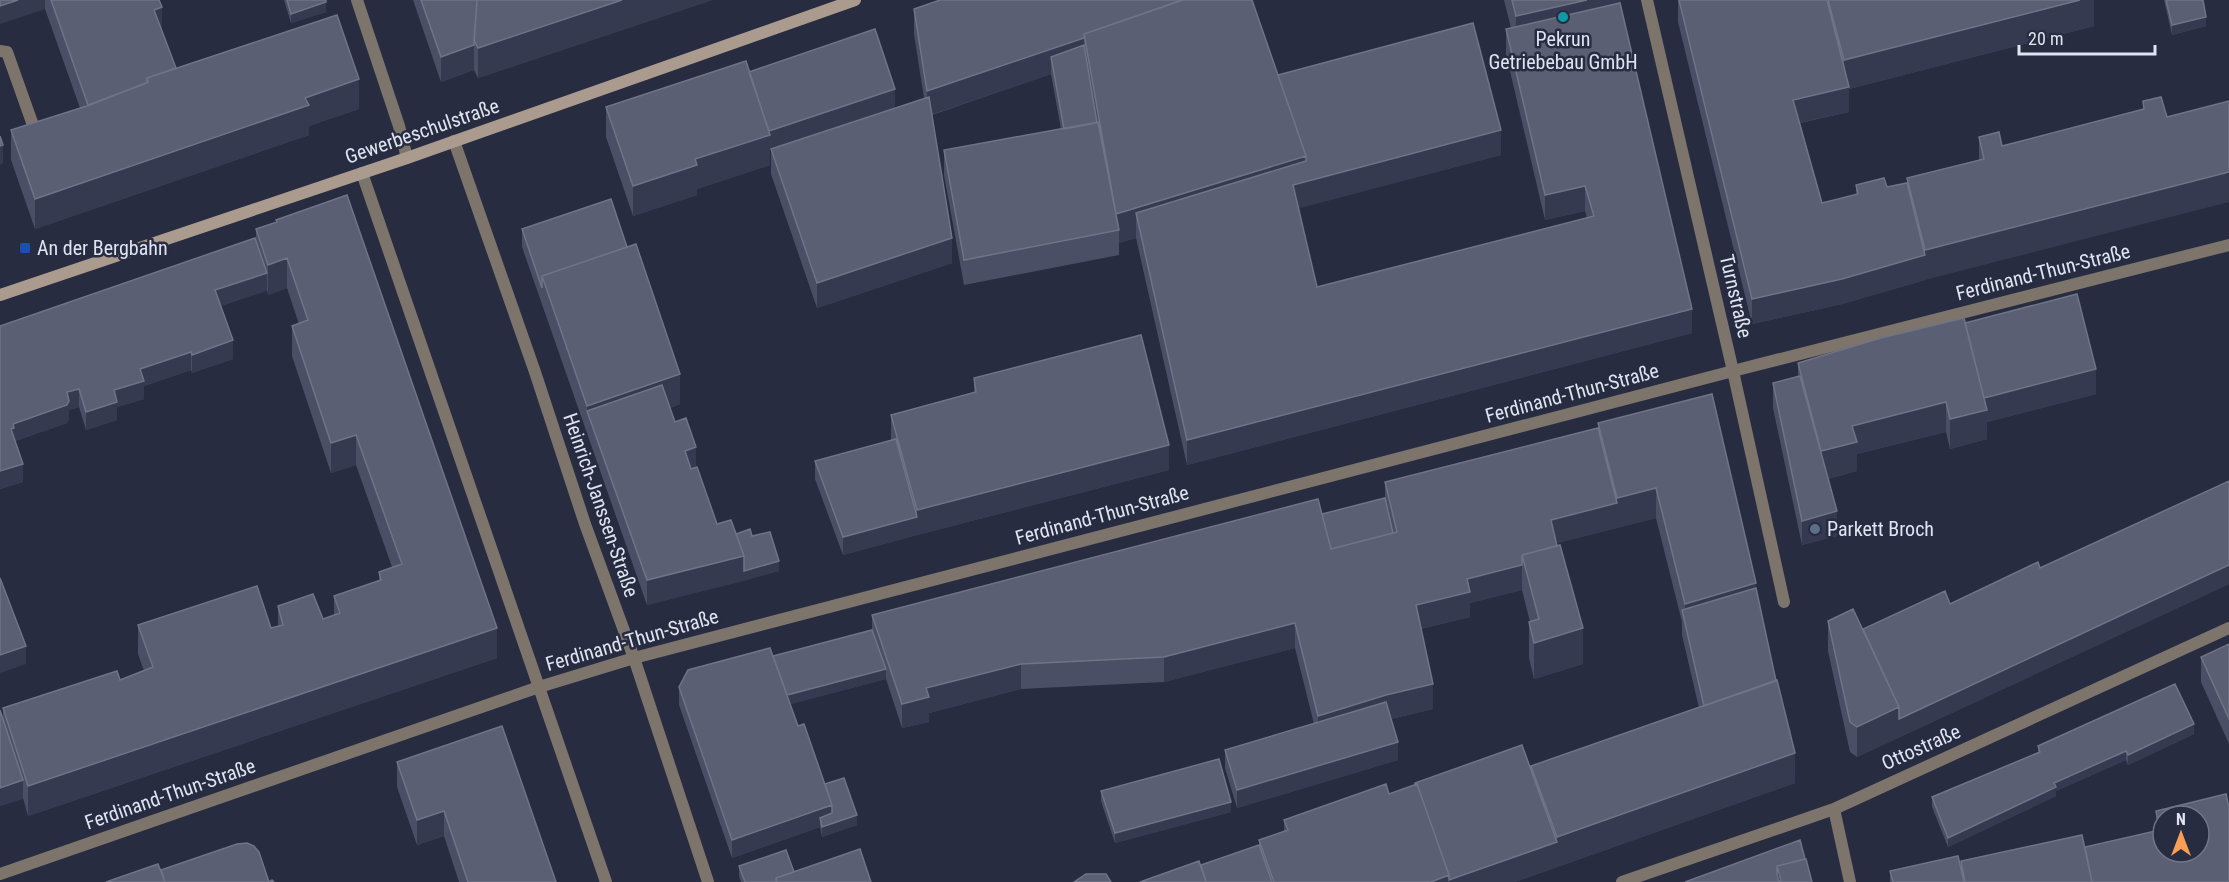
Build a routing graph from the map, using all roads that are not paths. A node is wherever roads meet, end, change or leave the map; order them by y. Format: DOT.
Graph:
graph roads {
  1 [pos="357,0"];
  2 [pos="855,0"];
  3 [pos="1647,0"];
  4 [pos="0,51"];
  5 [pos="34,128"];
  6 [pos="454,141"];
  7 [pos="407,158"];
  8 [pos="362,173"];
  9 [pos="2229,245"];
  10 [pos="0,296"];
  11 [pos="1733,371"];
  12 [pos="1784,602"];
  13 [pos="2229,628"];
  14 [pos="633,658"];
  15 [pos="539,687"];
  16 [pos="1834,808"];
  17 [pos="0,874"];
  18 [pos="606,882"];
  19 [pos="708,882"];
  20 [pos="1622,882"];
  21 [pos="1850,882"];
  1 -- 7 [label="street"];
  2 -- 6 [label="street, Gewerbeschulstraße"];
  3 -- 11 [label="street, Turnstraße"];
  4 -- 5 [label="street"];
  6 -- 7 [label="street, Gewerbeschulstraße"];
  6 -- 14 [label="street, Heinrich-Janssen-Straße"];
  7 -- 8 [label="street, Gewerbeschulstraße"];
  8 -- 10 [label="street, Gewerbeschulstraße"];
  8 -- 15 [label="street"];
  9 -- 11 [label="street, Ferdinand-Thun-Straße"];
  11 -- 12 [label="street, Turnstraße"];
  11 -- 14 [label="street, Ferdinand-Thun-Straße"];
  13 -- 16 [label="street, Ottostraße"];
  14 -- 15 [label="street, Ferdinand-Thun-Straße"];
  14 -- 19 [label="street, Heinrich-Janssen-Straße"];
  15 -- 17 [label="street, Ferdinand-Thun-Straße"];
  15 -- 18 [label="street"];
  16 -- 20 [label="street, Ottostraße"];
  16 -- 21 [label="street"];
}
